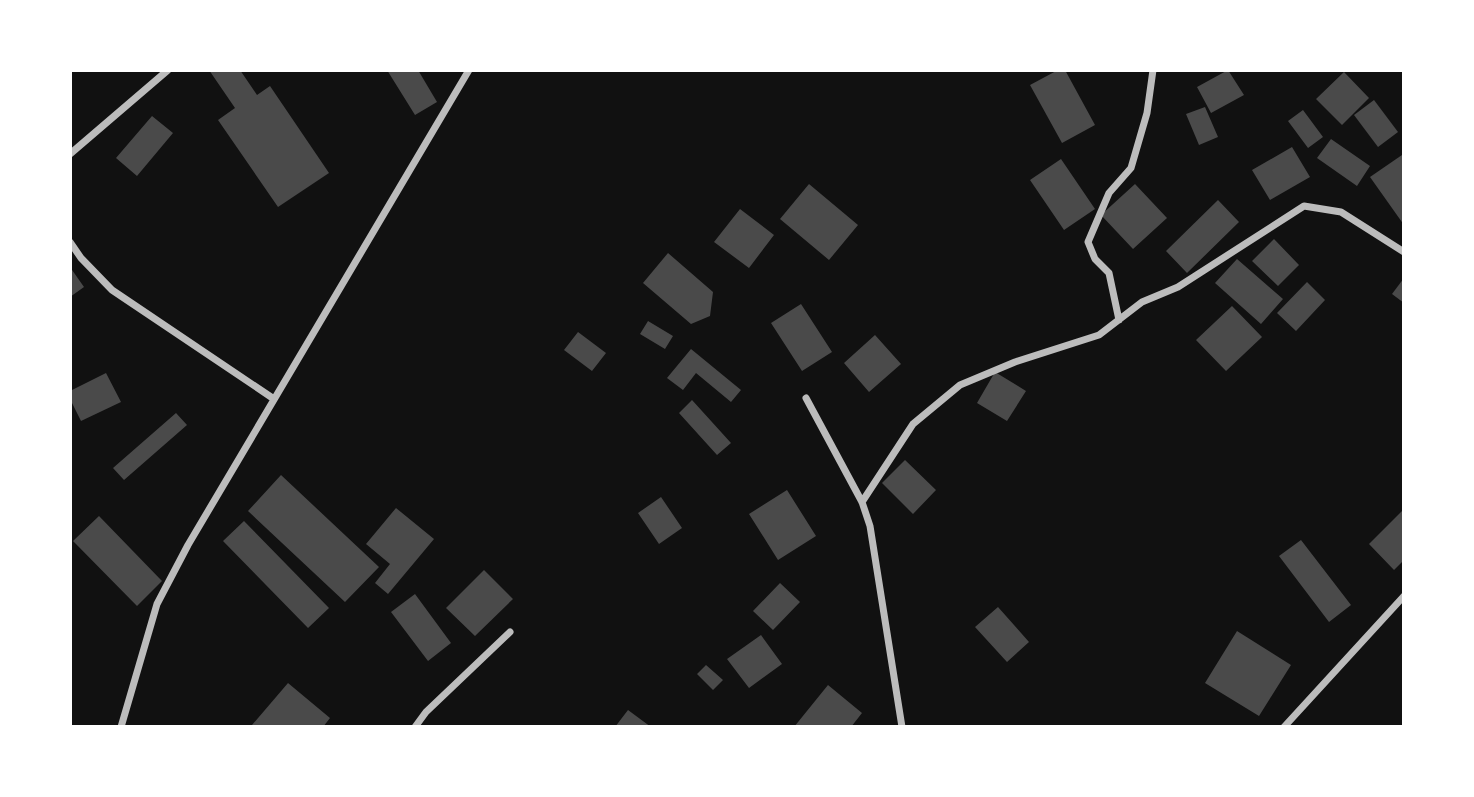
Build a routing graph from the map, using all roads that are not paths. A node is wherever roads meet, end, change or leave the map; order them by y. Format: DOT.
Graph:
graph roads {
  1 [pos="168,70"];
  2 [pos="469,70"];
  3 [pos="1153,70"];
  4 [pos="70,154"];
  5 [pos="70,242"];
  6 [pos="1404,252"];
  7 [pos="1119,320"];
  8 [pos="806,398"];
  9 [pos="274,399"];
  10 [pos="862,502"];
  11 [pos="1404,596"];
  12 [pos="510,632"];
  13 [pos="121,727"];
  14 [pos="415,727"];
  15 [pos="902,727"];
  16 [pos="1284,727"];
  1 -- 4 [label="street"];
  2 -- 9 [label="street"];
  3 -- 7 [label="street"];
  5 -- 9 [label="street"];
  6 -- 7 [label="street"];
  7 -- 10 [label="street"];
  8 -- 10 [label="street"];
  9 -- 13 [label="street"];
  10 -- 15 [label="street"];
  11 -- 16 [label="street"];
  12 -- 14 [label="street"];
}
